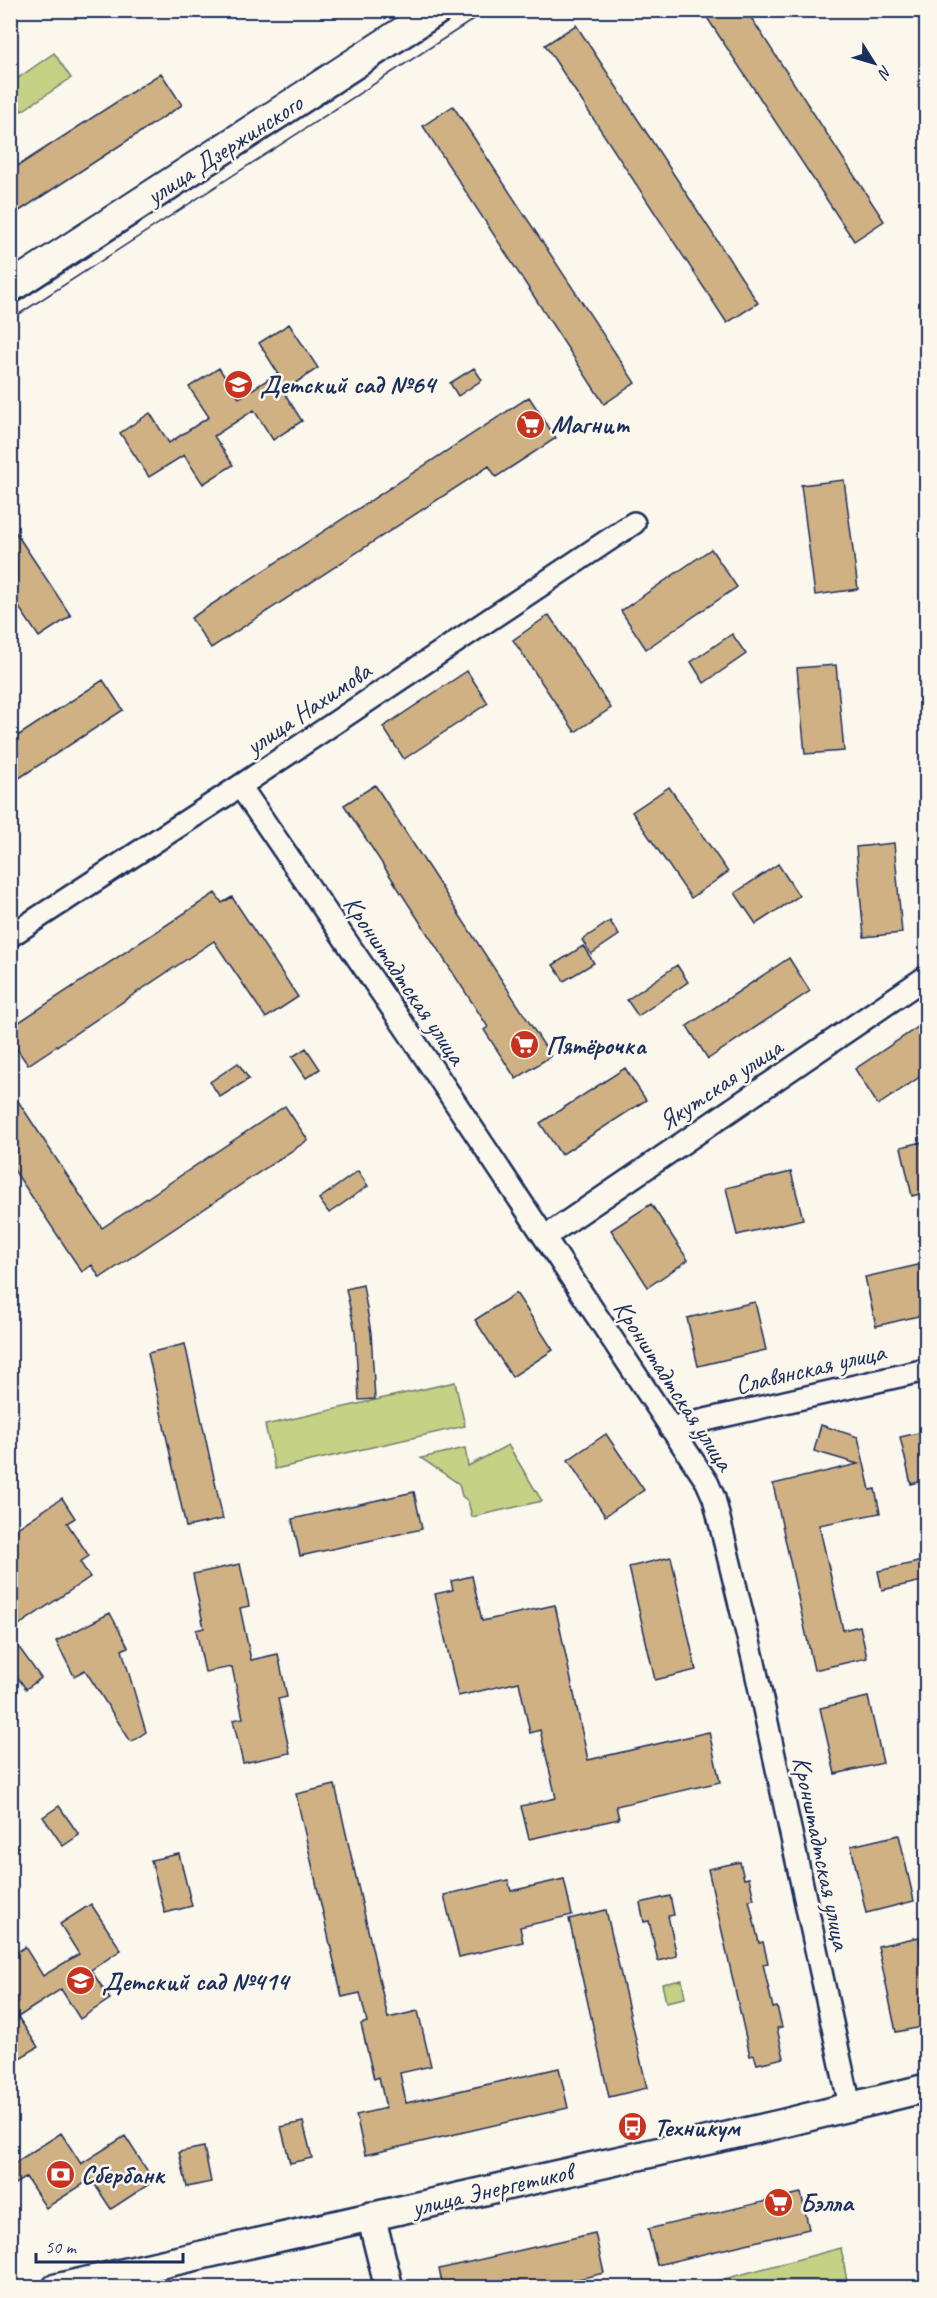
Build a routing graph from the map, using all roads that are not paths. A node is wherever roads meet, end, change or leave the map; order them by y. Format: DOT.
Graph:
graph roads {
  1 [pos="437,10"];
  2 [pos="10,288"];
  3 [pos="634,523"];
  4 [pos="240,786"];
  5 [pos="10,936"];
  6 [pos="927,977"];
  7 [pos="545,1237"];
  8 [pos="927,1370"];
  9 [pos="670,1428"];
  10 [pos="927,2088"];
  11 [pos="850,2106"];
  12 [pos="371,2216"];
  13 [pos="56,2288"];
  14 [pos="389,2288"];
  1 -- 2 [label="main road, улица Дзержинского"];
  3 -- 4 [label="street, улица Нахимова"];
  4 -- 5 [label="street, улица Нахимова"];
  4 -- 7 [label="street, Кронштадтская улица"];
  6 -- 7 [label="street, Якутская улица"];
  7 -- 9 [label="street, Кронштадтская улица"];
  8 -- 9 [label="street, Славянская улица"];
  9 -- 11 [label="street, Кронштадтская улица"];
  10 -- 11 [label="street, улица Энергетиков"];
  11 -- 12 [label="street, улица Энергетиков"];
  12 -- 13 [label="street, улица Энергетиков"];
  12 -- 14 [label="street"];
}
